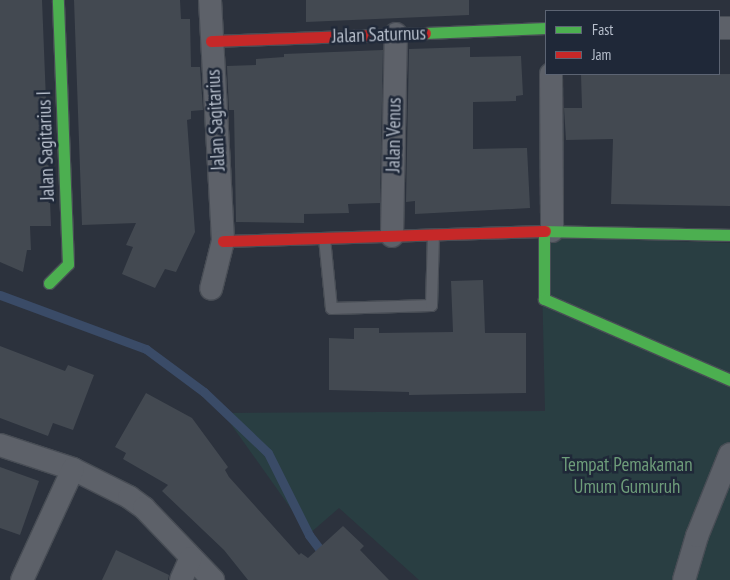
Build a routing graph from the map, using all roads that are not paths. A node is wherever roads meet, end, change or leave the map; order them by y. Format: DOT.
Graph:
graph roads {
  1 [pos="58,0"];
  2 [pos="210,0"];
  3 [pos="545,28"];
  4 [pos="396,34"];
  5 [pos="211,41"];
  6 [pos="552,75"];
  7 [pos="548,231"];
  8 [pos="433,235"];
  9 [pos="730,235"];
  10 [pos="392,236"];
  11 [pos="324,238"];
  12 [pos="223,241"];
  13 [pos="49,283"];
  14 [pos="211,289"];
  15 [pos="730,380"];
  16 [pos="0,445"];
  17 [pos="730,454"];
  18 [pos="72,469"];
  19 [pos="191,558"];
  20 [pos="22,580"];
  21 [pos="181,580"];
  22 [pos="213,580"];
  23 [pos="684,580"];
  1 -- 13 [label="street, Jalan Sagitarius I"];
  2 -- 5 [label="street, Jalan Sagitarius"];
  3 -- 4 [label="street, Jalan Saturnus"];
  4 -- 5 [label="street, Jalan Saturnus"];
  4 -- 10 [label="street, Jalan Venus"];
  5 -- 12 [label="street, Jalan Sagitarius"];
  6 -- 7 [label="street"];
  7 -- 8 [label="street"];
  7 -- 9 [label="street"];
  7 -- 15 [label="street"];
  8 -- 10 [label="street"];
  8 -- 11 [label="lane"];
  10 -- 11 [label="street"];
  11 -- 12 [label="street"];
  12 -- 14 [label="street, Jalan Sagitarius"];
  16 -- 18 [label="street"];
  17 -- 23 [label="street"];
  18 -- 19 [label="street"];
  18 -- 20 [label="street"];
  19 -- 21 [label="street"];
  19 -- 22 [label="street"];
}
